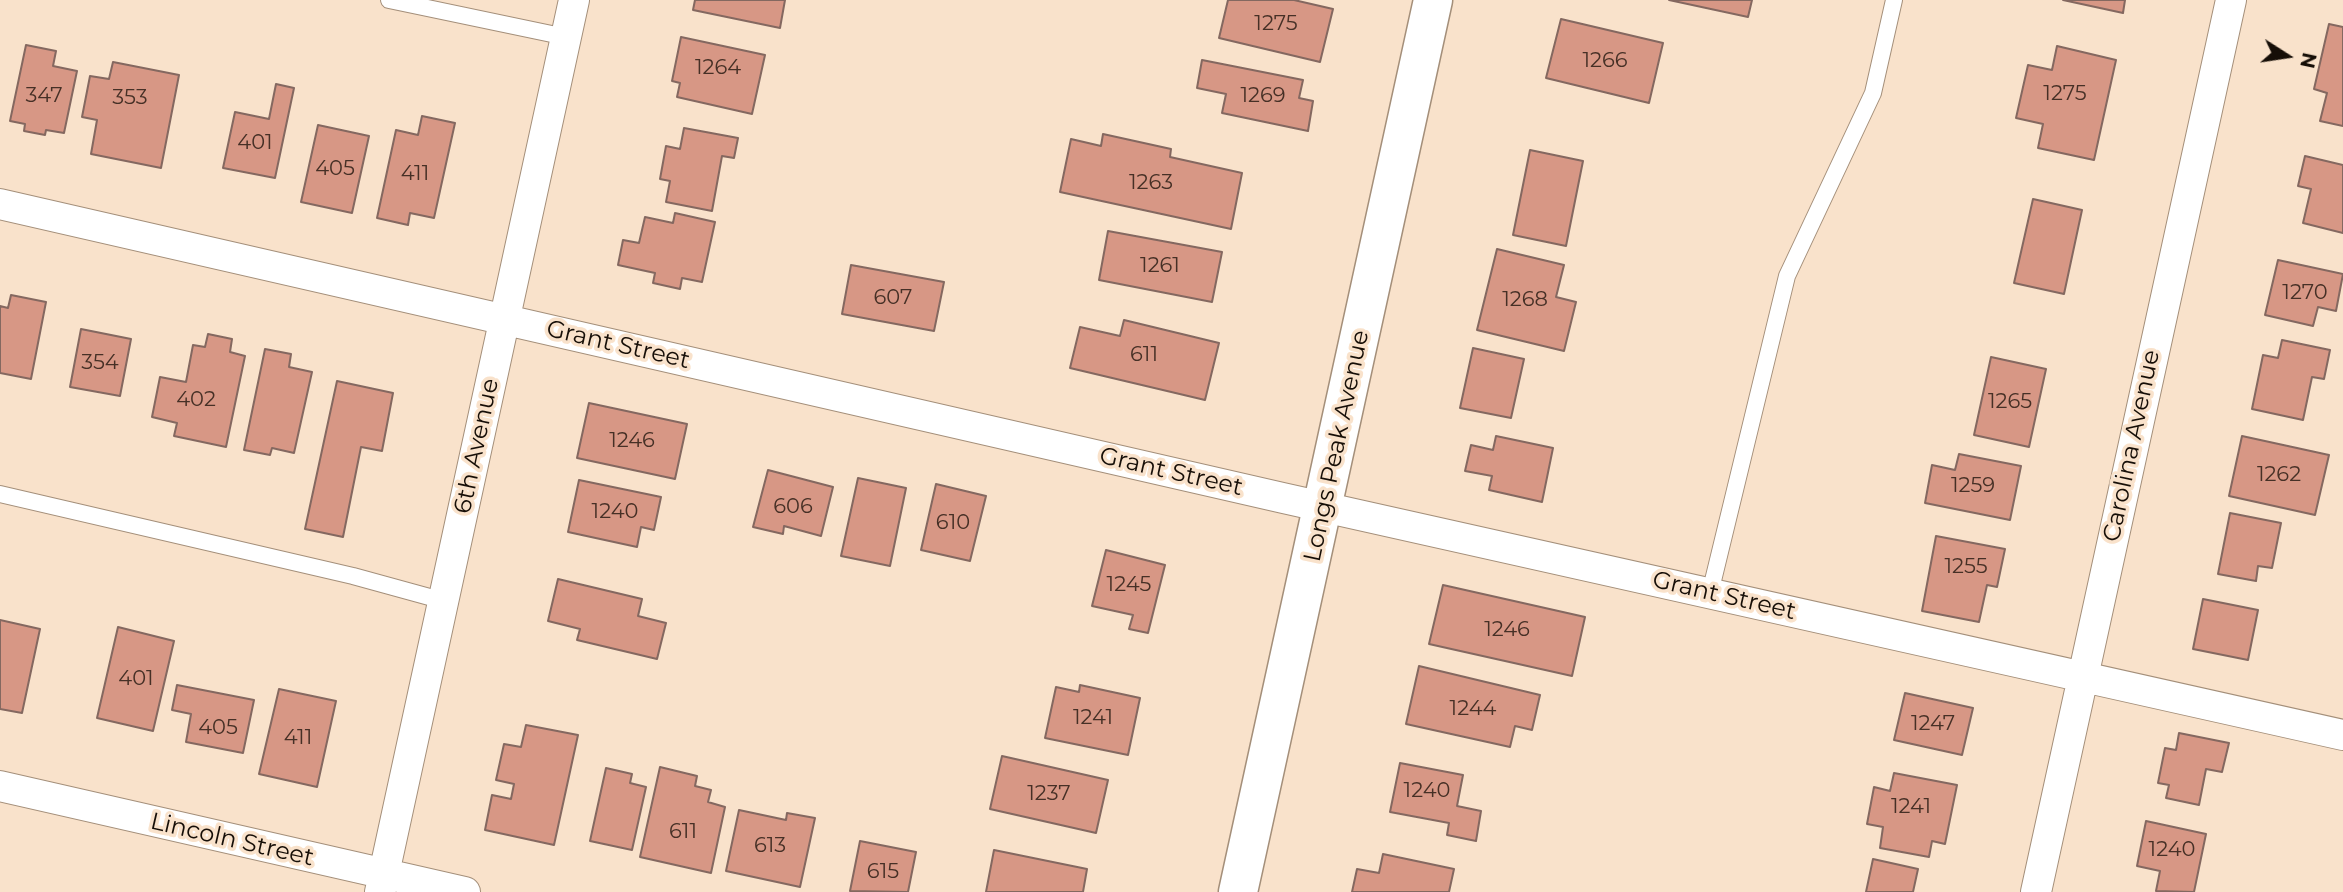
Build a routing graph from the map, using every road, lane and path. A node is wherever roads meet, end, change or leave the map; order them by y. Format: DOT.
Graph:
graph roads {
  1 [pos="389,0"];
  2 [pos="574,0"];
  3 [pos="1433,0"];
  4 [pos="1894,0"];
  5 [pos="2231,0"];
  6 [pos="566,37"];
  7 [pos="0,204"];
  8 [pos="505,319"];
  9 [pos="0,494"];
  10 [pos="1324,507"];
  11 [pos="1710,593"];
  12 [pos="444,601"];
  13 [pos="2082,676"];
  14 [pos="2343,735"];
  15 [pos="0,786"];
  16 [pos="382,883"];
  17 [pos="465,892"];
  18 [pos="1238,892"];
  19 [pos="2036,892"];
  1 -- 6 [label="lane"];
  2 -- 6 [label="street, 6th Avenue"];
  3 -- 10 [label="street, Longs Peak Avenue"];
  4 -- 11 [label="lane"];
  5 -- 13 [label="street, Carolina Avenue"];
  6 -- 8 [label="street, 6th Avenue"];
  7 -- 8 [label="street, Grant Street"];
  8 -- 10 [label="street, Grant Street"];
  8 -- 12 [label="street, 6th Avenue"];
  9 -- 12 [label="lane"];
  10 -- 11 [label="street, Grant Street"];
  10 -- 18 [label="street, Longs Peak Avenue"];
  11 -- 13 [label="street, Grant Street"];
  12 -- 16 [label="street, 6th Avenue"];
  13 -- 14 [label="street, Grant Street"];
  13 -- 19 [label="street, Carolina Avenue"];
  15 -- 16 [label="street, Lincoln Street"];
  16 -- 17 [label="street, Lincoln Street"];
}
